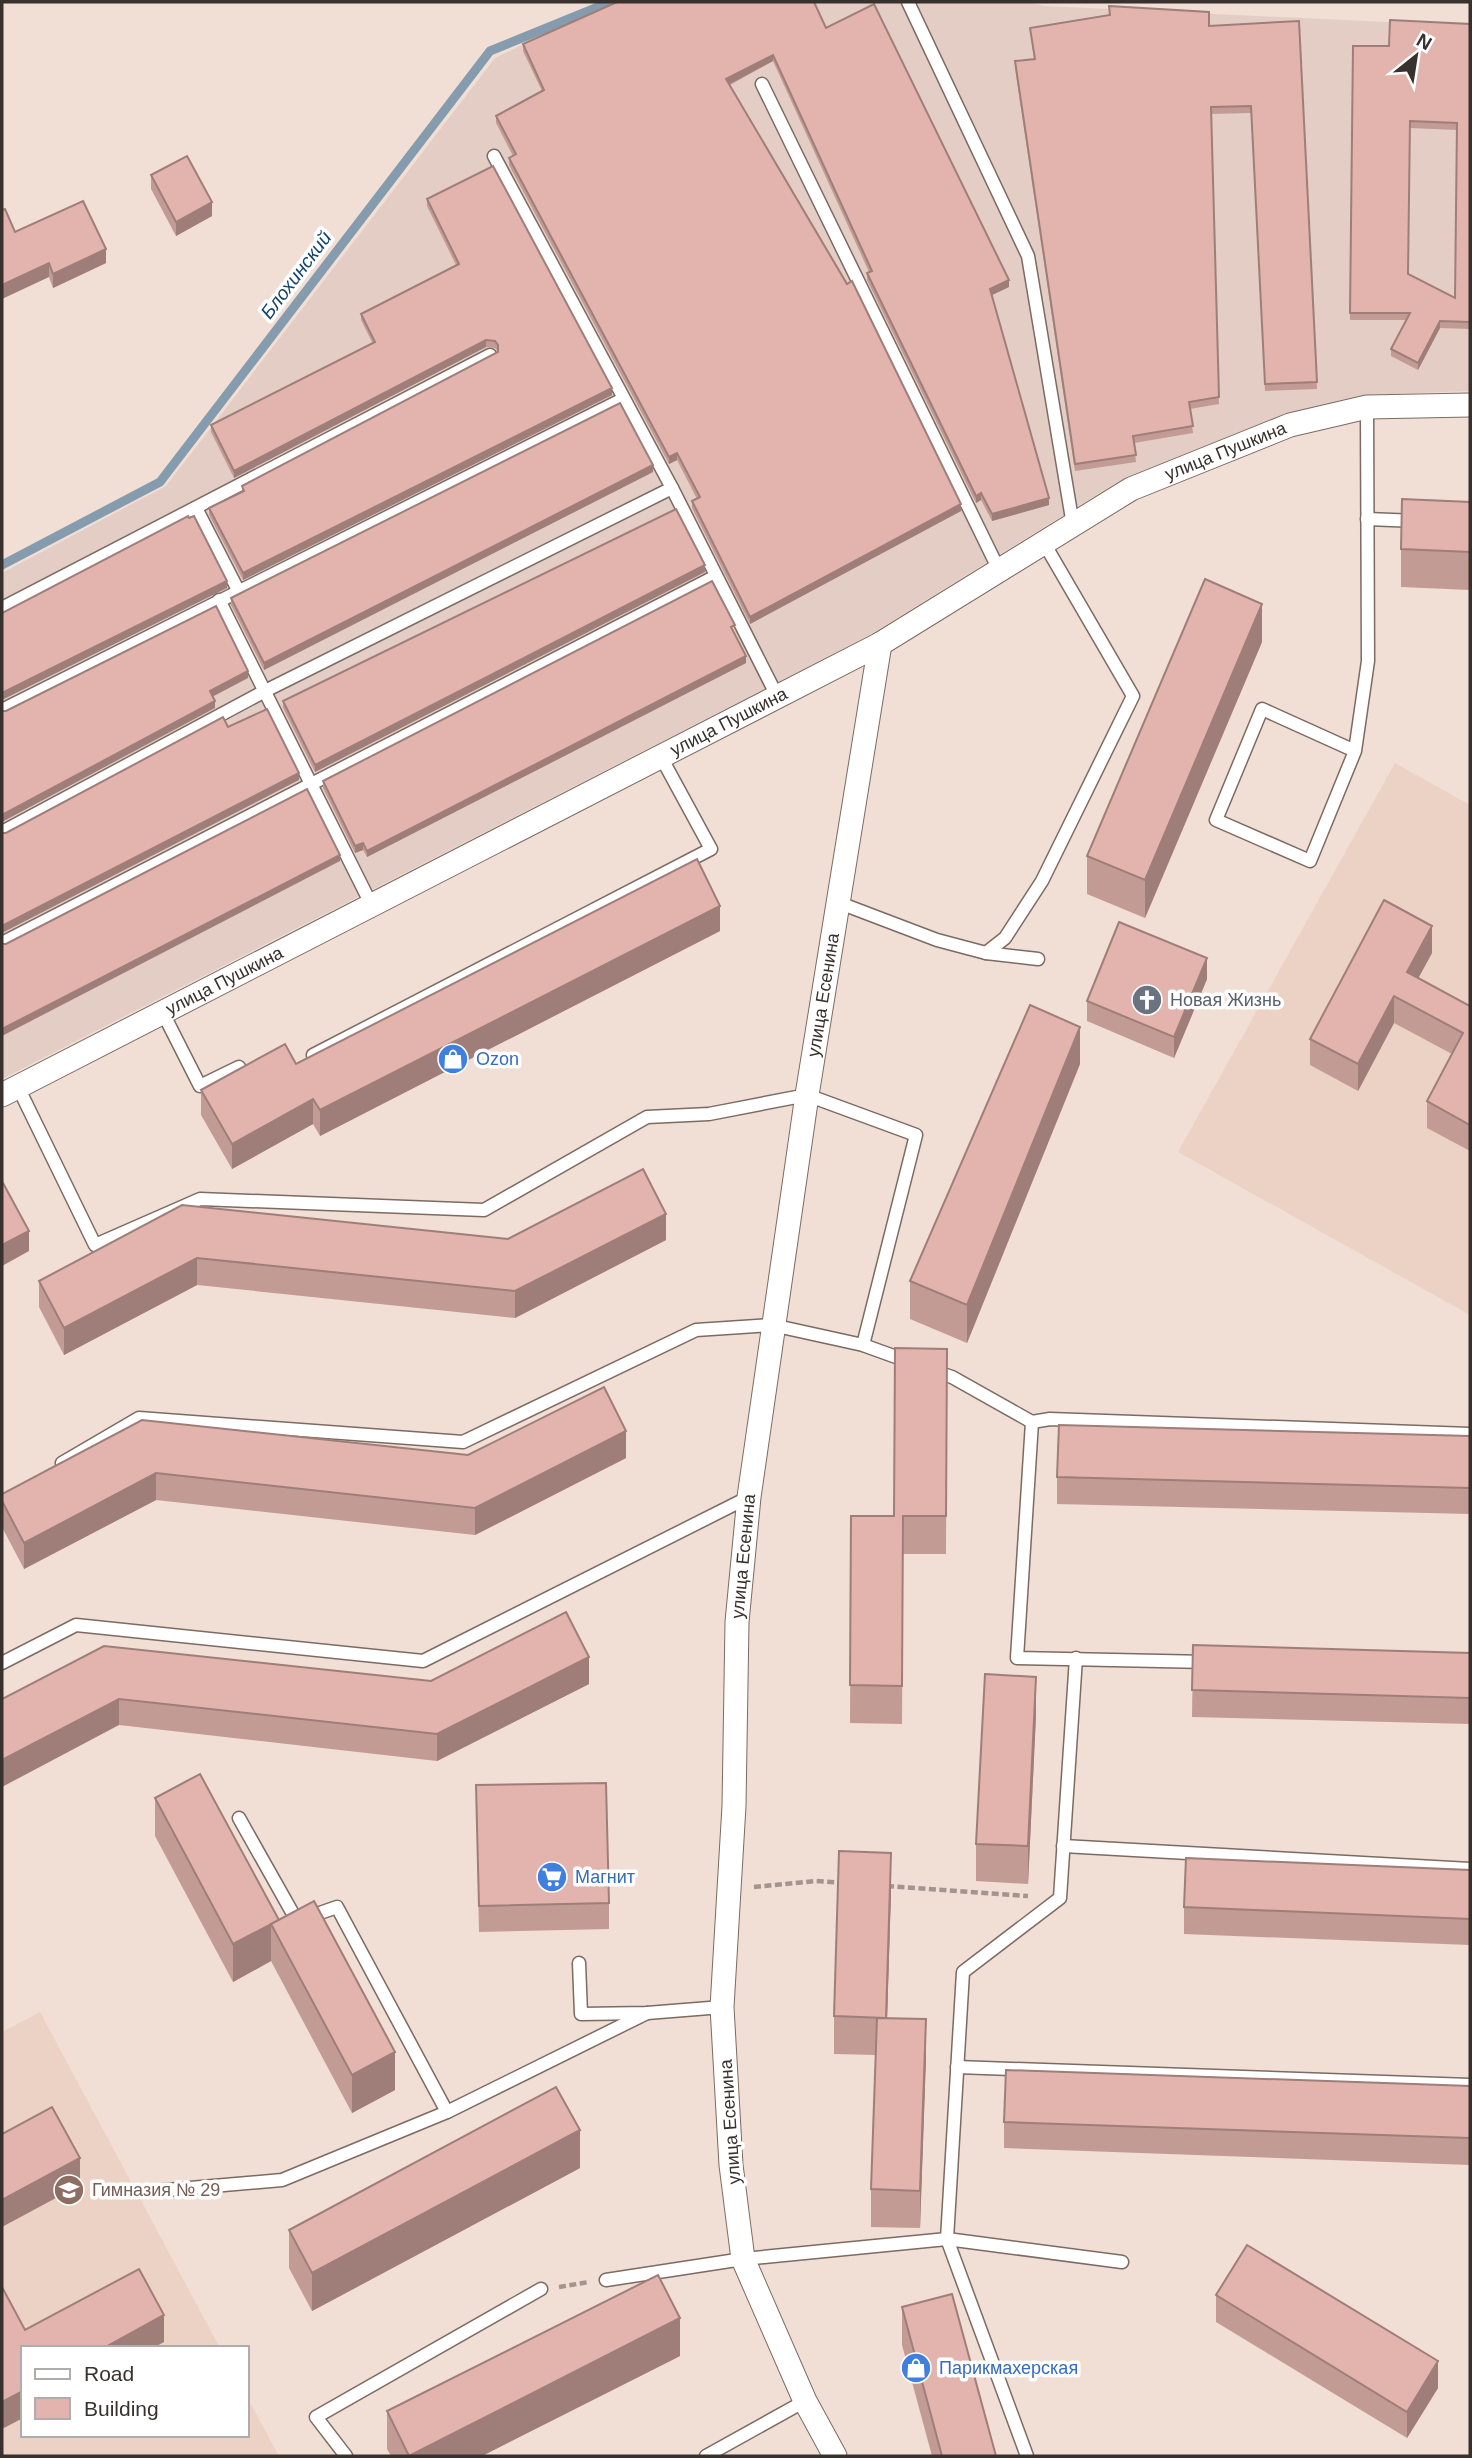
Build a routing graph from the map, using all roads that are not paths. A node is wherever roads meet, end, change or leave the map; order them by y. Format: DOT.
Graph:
graph roads {
  1 [pos="908,2"];
  2 [pos="762,83"];
  3 [pos="494,156"];
  4 [pos="490,355"];
  5 [pos="623,399"];
  6 [pos="1470,405"];
  7 [pos="1367,407"];
  8 [pos="672,488"];
  9 [pos="196,508"];
  10 [pos="1367,519"];
  11 [pos="1432,521"];
  12 [pos="1073,525"];
  13 [pos="1044,543"];
  14 [pos="999,570"];
  15 [pos="716,576"];
  16 [pos="238,590"];
  17 [pos="219,600"];
  18 [pos="2,608"];
  19 [pos="880,644"];
  20 [pos="265,691"];
  21 [pos="778,696"];
  22 [pos="2,710"];
  23 [pos="1355,751"];
  24 [pos="661,757"];
  25 [pos="312,783"];
  26 [pos="2,832"];
  27 [pos="837,902"];
  28 [pos="372,906"];
  29 [pos="2,943"];
  30 [pos="985,953"];
  31 [pos="1038,959"];
  32 [pos="163,1013"];
  33 [pos="313,1055"];
  34 [pos="239,1067"];
  35 [pos="10,1091"];
  36 [pos="807,1095"];
  37 [pos="772,1325"];
  38 [pos="863,1345"];
  39 [pos="1032,1422"];
  40 [pos="1470,1434"];
  41 [pos="48,1471"];
  42 [pos="749,1497"];
  43 [pos="1076,1658"];
  44 [pos="2,1663"];
  45 [pos="1226,1663"];
  46 [pos="239,1818"];
  47 [pos="1063,1846"];
  48 [pos="1470,1869"];
  49 [pos="579,1963"];
  50 [pos="722,2007"];
  51 [pos="647,2013"];
  52 [pos="957,2067"];
  53 [pos="1470,2085"];
  54 [pos="447,2112"];
  55 [pos="155,2192"];
  56 [pos="947,2239"];
  57 [pos="743,2259"];
  58 [pos="1122,2262"];
  59 [pos="606,2280"];
  60 [pos="541,2289"];
  61 [pos="805,2401"];
  62 [pos="346,2456"];
  63 [pos="706,2456"];
  64 [pos="835,2456"];
  65 [pos="1027,2456"];
  1 -- 12 [label="lane"];
  2 -- 14 [label="lane"];
  3 -- 5 [label="lane"];
  4 -- 9 [label="lane"];
  5 -- 8 [label="lane"];
  5 -- 16 [label="lane"];
  6 -- 7 [label="street, улица Пушкина"];
  7 -- 10 [label="lane"];
  7 -- 12 [label="street, улица Пушкина"];
  8 -- 15 [label="lane"];
  8 -- 20 [label="lane"];
  9 -- 16 [label="lane"];
  9 -- 18 [label="lane"];
  10 -- 11 [label="lane"];
  10 -- 23 [label="lane"];
  12 -- 13 [label="street, улица Пушкина"];
  13 -- 14 [label="street, улица Пушкина"];
  13 -- 30 [label="lane"];
  14 -- 19 [label="street, улица Пушкина"];
  15 -- 21 [label="lane"];
  15 -- 25 [label="lane"];
  16 -- 17 [label="lane"];
  17 -- 20 [label="lane"];
  17 -- 22 [label="lane"];
  19 -- 21 [label="street, улица Пушкина"];
  19 -- 27 [label="street, улица Есенина"];
  20 -- 25 [label="lane"];
  20 -- 26 [label="lane"];
  21 -- 24 [label="street, улица Пушкина"];
  23 -- 23 [label="lane"];
  24 -- 28 [label="street, улица Пушкина"];
  24 -- 33 [label="lane"];
  25 -- 28 [label="lane"];
  25 -- 29 [label="lane"];
  27 -- 30 [label="lane"];
  27 -- 36 [label="street, улица Есенина"];
  28 -- 32 [label="street, улица Пушкина"];
  30 -- 31 [label="lane"];
  32 -- 34 [label="lane"];
  32 -- 35 [label="street, улица Пушкина"];
  35 -- 36 [label="lane"];
  36 -- 37 [label="street, улица Есенина"];
  36 -- 38 [label="lane"];
  37 -- 38 [label="lane"];
  37 -- 41 [label="lane"];
  37 -- 42 [label="street, улица Есенина"];
  38 -- 39 [label="lane"];
  39 -- 40 [label="lane"];
  39 -- 43 [label="lane"];
  42 -- 44 [label="lane"];
  42 -- 50 [label="street, улица Есенина"];
  43 -- 45 [label="lane"];
  43 -- 47 [label="lane"];
  46 -- 54 [label="lane"];
  47 -- 48 [label="lane"];
  47 -- 52 [label="lane"];
  49 -- 51 [label="lane"];
  50 -- 51 [label="lane"];
  50 -- 57 [label="street, улица Есенина"];
  51 -- 54 [label="lane"];
  52 -- 53 [label="lane"];
  52 -- 56 [label="lane"];
  54 -- 55 [label="lane"];
  56 -- 57 [label="lane"];
  56 -- 58 [label="lane"];
  56 -- 65 [label="lane"];
  57 -- 59 [label="lane"];
  57 -- 61 [label="street, улица Есенина"];
  60 -- 62 [label="lane"];
  61 -- 63 [label="lane"];
  61 -- 64 [label="street, улица Есенина"];
}
